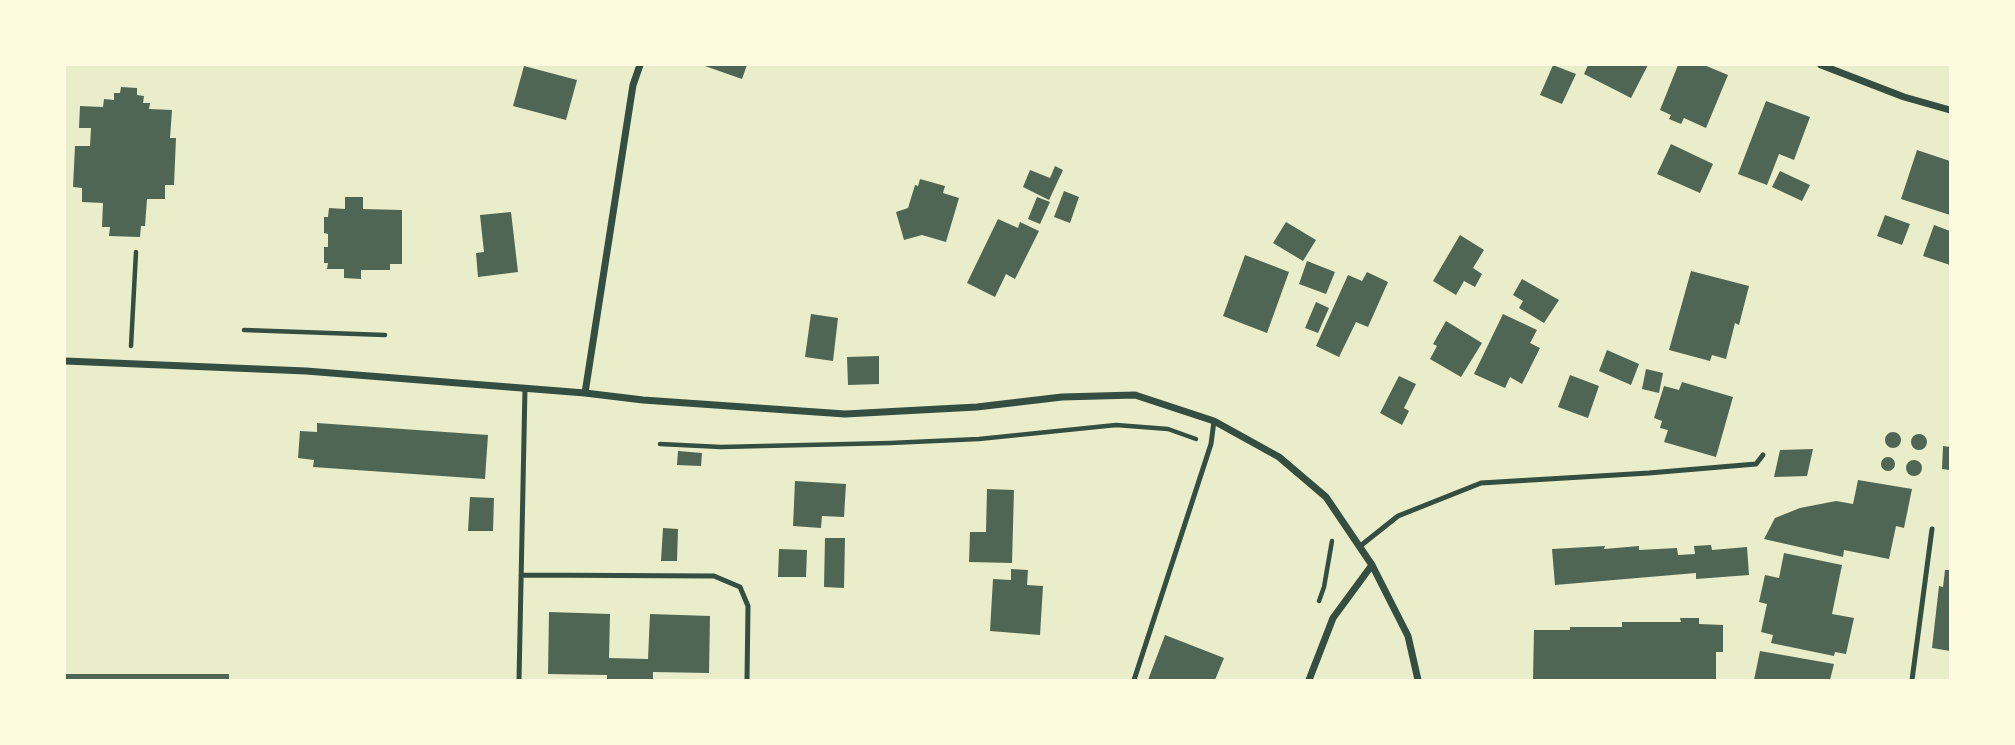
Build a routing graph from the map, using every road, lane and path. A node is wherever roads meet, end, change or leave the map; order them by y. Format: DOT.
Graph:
graph roads {
  1 [pos="640,65"];
  2 [pos="1821,65"];
  3 [pos="1950,110"];
  4 [pos="136,252"];
  5 [pos="244,330"];
  6 [pos="385,335"];
  7 [pos="65,361"];
  8 [pos="129,363"];
  9 [pos="525,388"];
  10 [pos="586,393"];
  11 [pos="1214,421"];
  12 [pos="660,444"];
  13 [pos="1211,444"];
  14 [pos="1763,455"];
  15 [pos="1932,529"];
  16 [pos="1333,538"];
  17 [pos="1359,547"];
  18 [pos="1372,565"];
  19 [pos="521,575"];
  20 [pos="1315,612"];
  21 [pos="520,680"];
  22 [pos="747,680"];
  23 [pos="1133,680"];
  24 [pos="1309,680"];
  25 [pos="1418,680"];
  26 [pos="1912,680"];
  1 -- 10 [label="street"];
  2 -- 3 [label="street"];
  4 -- 8 [label="path"];
  5 -- 6 [label="path"];
  7 -- 8 [label="street"];
  8 -- 9 [label="street"];
  9 -- 10 [label="street"];
  9 -- 19 [label="lane"];
  10 -- 11 [label="street"];
  11 -- 13 [label="lane"];
  11 -- 17 [label="street"];
  12 -- 13 [label="path"];
  13 -- 23 [label="lane"];
  14 -- 17 [label="lane"];
  15 -- 26 [label="lane"];
  16 -- 20 [label="path"];
  17 -- 18 [label="street"];
  18 -- 24 [label="street"];
  18 -- 25 [label="street"];
  19 -- 21 [label="lane"];
  19 -- 22 [label="lane"];
}
